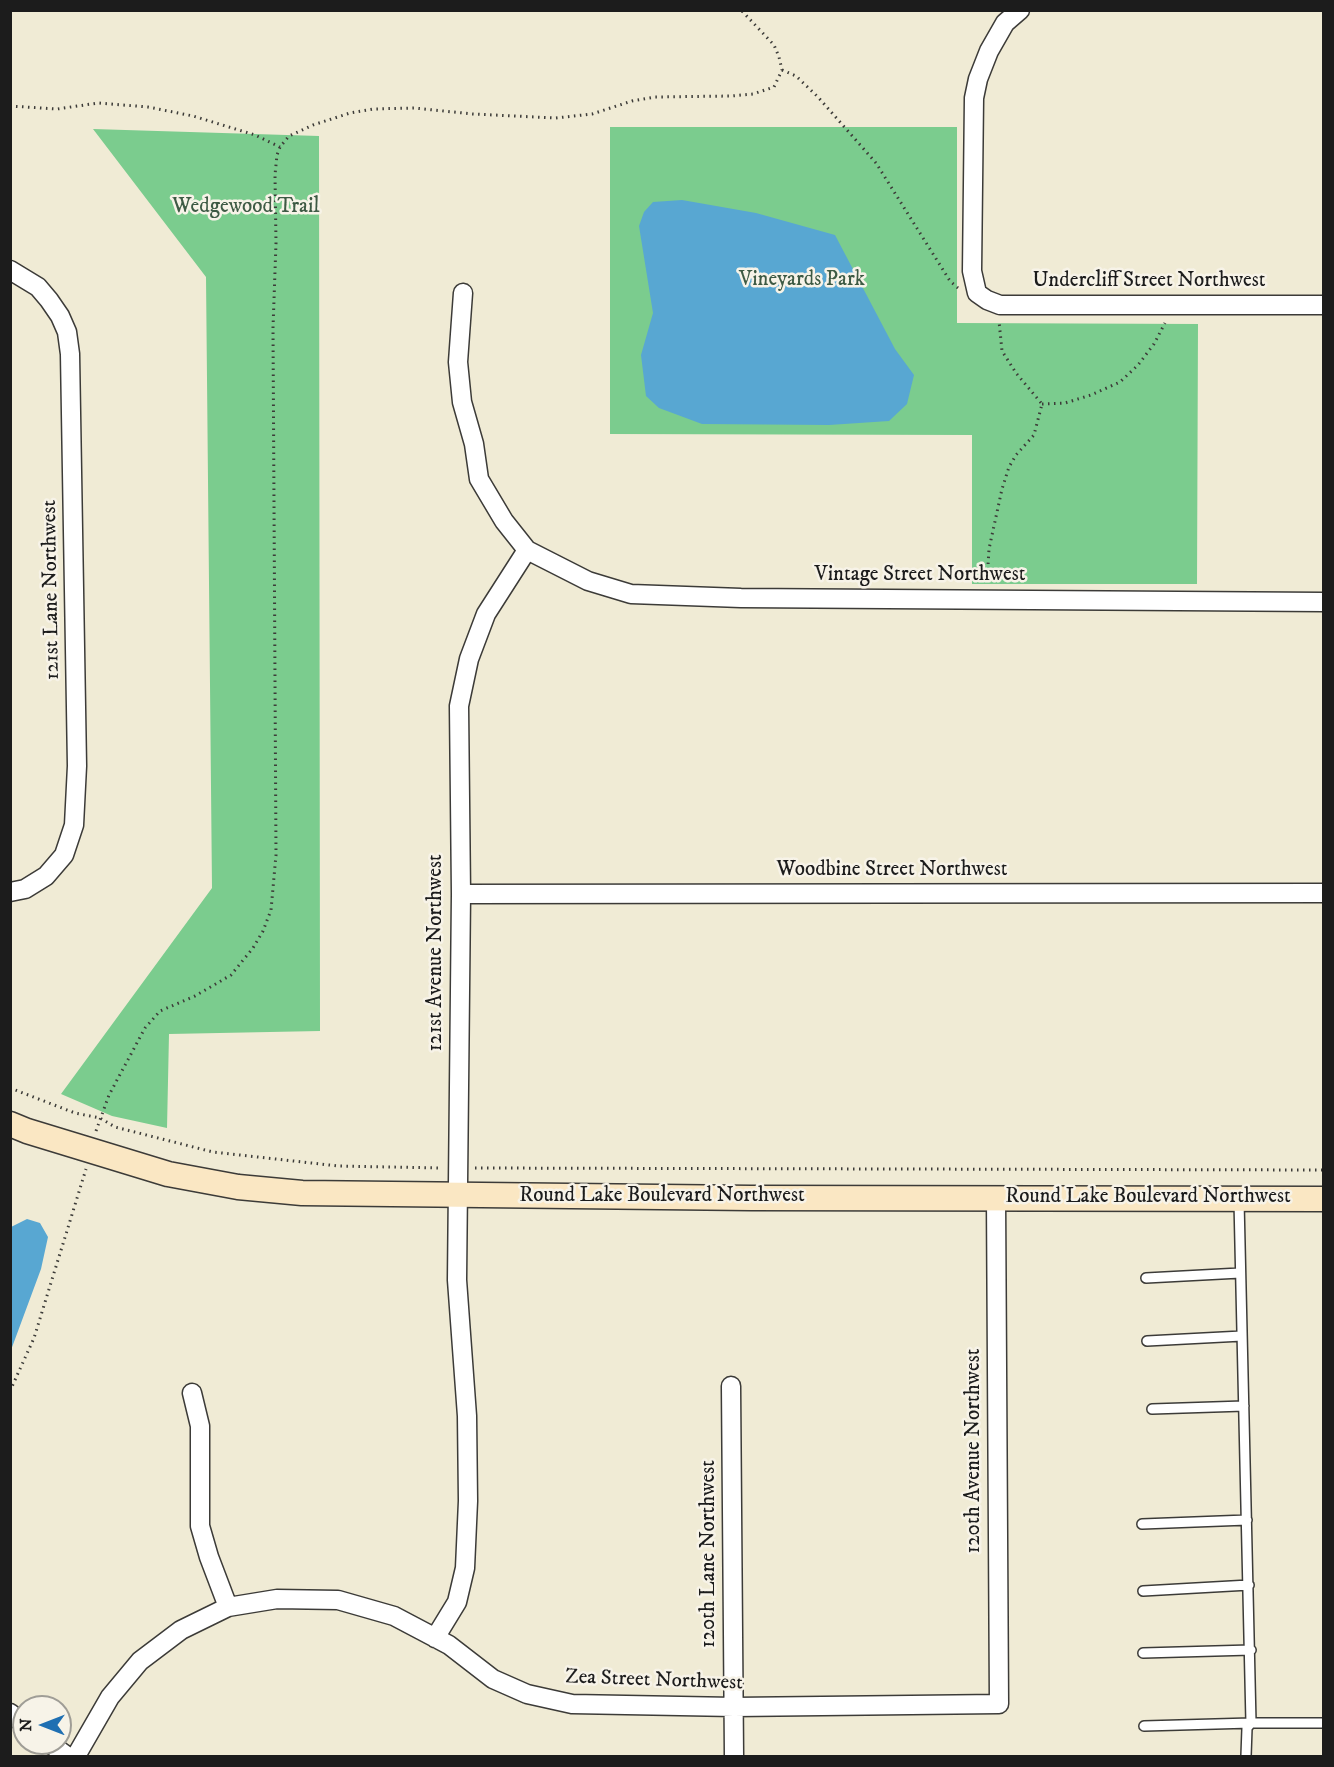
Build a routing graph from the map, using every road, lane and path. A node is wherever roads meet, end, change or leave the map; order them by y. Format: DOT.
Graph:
graph roads {
  1 [pos="741,10"];
  2 [pos="1020,10"];
  3 [pos="998,17"];
  4 [pos="782,70"];
  5 [pos="10,106"];
  6 [pos="280,147"];
  7 [pos="10,270"];
  8 [pos="463,293"];
  9 [pos="977,293"];
  10 [pos="1000,304"];
  11 [pos="1323,305"];
  12 [pos="1166,306"];
  13 [pos="1042,404"];
  14 [pos="526,550"];
  15 [pos="987,599"];
  16 [pos="1323,602"];
  17 [pos="10,892"];
  18 [pos="1323,893"];
  19 [pos="461,894"];
  20 [pos="10,1088"];
  21 [pos="100,1118"];
  22 [pos="10,1124"];
  23 [pos="98,1126"];
  24 [pos="458,1168"];
  25 [pos="1323,1170"];
  26 [pos="85,1172"];
  27 [pos="457,1196"];
  28 [pos="996,1198"];
  29 [pos="1239,1198"];
  30 [pos="1323,1199"];
  31 [pos="1240,1273"];
  32 [pos="1146,1278"];
  33 [pos="1242,1336"];
  34 [pos="1147,1341"];
  35 [pos="731,1386"];
  36 [pos="10,1391"];
  37 [pos="192,1393"];
  38 [pos="1244,1406"];
  39 [pos="1152,1408"];
  40 [pos="1247,1520"];
  41 [pos="1142,1524"];
  42 [pos="1249,1586"];
  43 [pos="1143,1591"];
  44 [pos="228,1607"];
  45 [pos="435,1638"];
  46 [pos="1251,1650"];
  47 [pos="1143,1653"];
  48 [pos="999,1704"];
  49 [pos="734,1707"];
  50 [pos="1251,1723"];
  51 [pos="1323,1723"];
  52 [pos="1144,1726"];
  53 [pos="76,1756"];
  54 [pos="734,1756"];
  55 [pos="1246,1756"];
  1 -- 4 [label="path"];
  2 -- 3 [label="street"];
  3 -- 9 [label="street"];
  4 -- 6 [label="path"];
  4 -- 9 [label="path"];
  5 -- 6 [label="path"];
  6 -- 21 [label="path"];
  7 -- 17 [label="street, 121st Lane Northwest"];
  8 -- 14 [label="street"];
  9 -- 10 [label="street, Undercliff Street Northwest"];
  10 -- 12 [label="street, Undercliff Street Northwest"];
  10 -- 13 [label="path"];
  11 -- 12 [label="street, Undercliff Street Northwest"];
  12 -- 13 [label="path"];
  13 -- 15 [label="path"];
  14 -- 15 [label="street, Vintage Street Northwest"];
  14 -- 19 [label="street, 121st Avenue Northwest"];
  15 -- 16 [label="street, Vintage Street Northwest"];
  18 -- 19 [label="street, Woodbine Street Northwest"];
  19 -- 24 [label="street, 121st Avenue Northwest"];
  20 -- 21 [label="path"];
  21 -- 23 [label="path"];
  21 -- 24 [label="path"];
  22 -- 27 [label="main road, Round Lake Boulevard Northwest"];
  24 -- 25 [label="path"];
  24 -- 27 [label="street, 121st Avenue Northwest"];
  26 -- 36 [label="path"];
  27 -- 28 [label="main road, Round Lake Boulevard Northwest"];
  27 -- 45 [label="street, 121st Avenue Northwest"];
  28 -- 29 [label="main road, Round Lake Boulevard Northwest"];
  28 -- 48 [label="street, 120th Avenue Northwest"];
  29 -- 30 [label="main road, Round Lake Boulevard Northwest"];
  29 -- 31 [label="lane"];
  31 -- 32 [label="lane"];
  31 -- 33 [label="lane"];
  33 -- 34 [label="lane"];
  33 -- 38 [label="lane"];
  35 -- 49 [label="street, 120th Lane Northwest"];
  37 -- 44 [label="street"];
  38 -- 39 [label="lane"];
  38 -- 40 [label="lane"];
  40 -- 41 [label="lane"];
  40 -- 42 [label="lane"];
  42 -- 43 [label="lane"];
  42 -- 46 [label="lane"];
  44 -- 45 [label="street, Zea Street Northwest"];
  44 -- 53 [label="street, Zea Street Northwest"];
  45 -- 49 [label="street, Zea Street Northwest"];
  46 -- 47 [label="lane"];
  46 -- 50 [label="lane"];
  48 -- 49 [label="street, Zea Street Northwest"];
  49 -- 54 [label="street, 120th Lane Northwest"];
  50 -- 51 [label="lane"];
  50 -- 52 [label="lane"];
  50 -- 55 [label="lane"];
}
